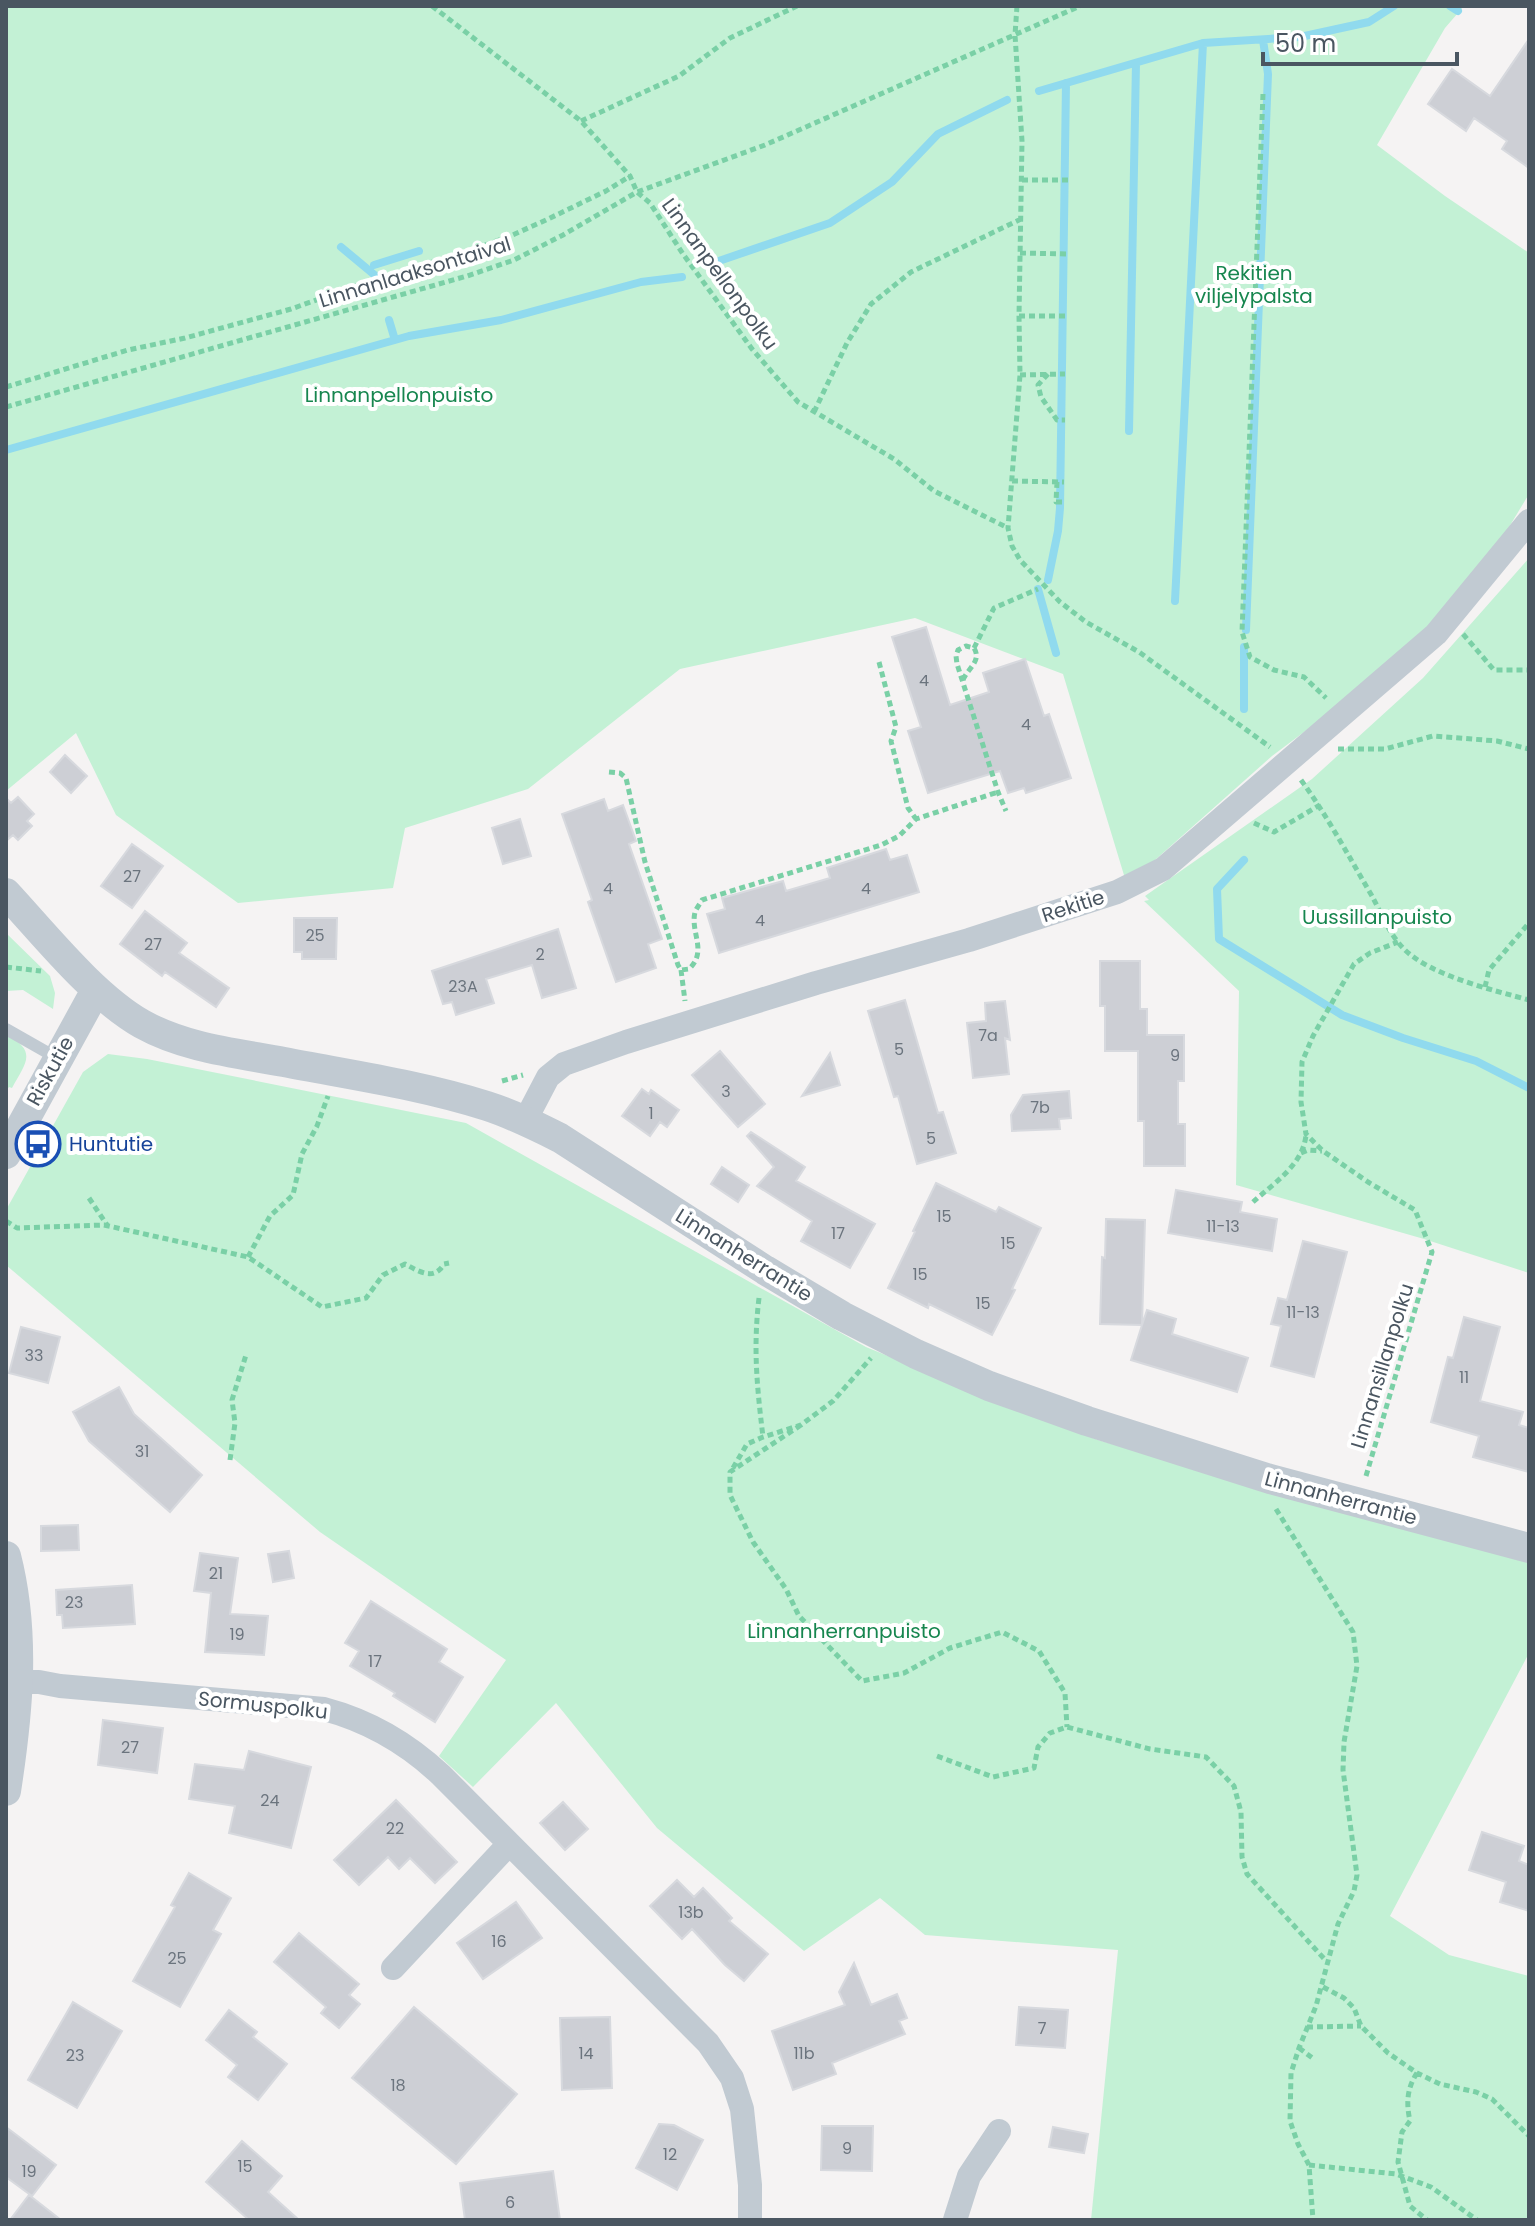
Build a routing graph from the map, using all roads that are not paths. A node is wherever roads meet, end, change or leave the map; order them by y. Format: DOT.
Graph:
graph roads {
  1 [pos="1529,521"];
  2 [pos="6,893"];
  3 [pos="96,990"];
  4 [pos="6,1029"];
  5 [pos="57,1058"];
  6 [pos="525,1121"];
  7 [pos="6,1154"];
  8 [pos="1529,1548"];
  9 [pos="6,1556"];
  10 [pos="19,1682"];
  11 [pos="6,1791"];
  12 [pos="509,1844"];
  13 [pos="393,1968"];
  14 [pos="999,2131"];
  15 [pos="750,2220"];
  16 [pos="955,2220"];
  1 -- 6 [label="street, Rekitie"];
  2 -- 3 [label="street, Linnanherrantie"];
  3 -- 5 [label="street, Riskutie"];
  3 -- 6 [label="street, Linnanherrantie"];
  4 -- 5 [label="lane"];
  5 -- 7 [label="street, Riskutie"];
  6 -- 8 [label="street, Linnanherrantie"];
  9 -- 10 [label="street"];
  10 -- 11 [label="street"];
  10 -- 12 [label="street, Sormuspolku"];
  12 -- 13 [label="street"];
  12 -- 15 [label="street, Sormuspolku"];
  14 -- 16 [label="street"];
}
